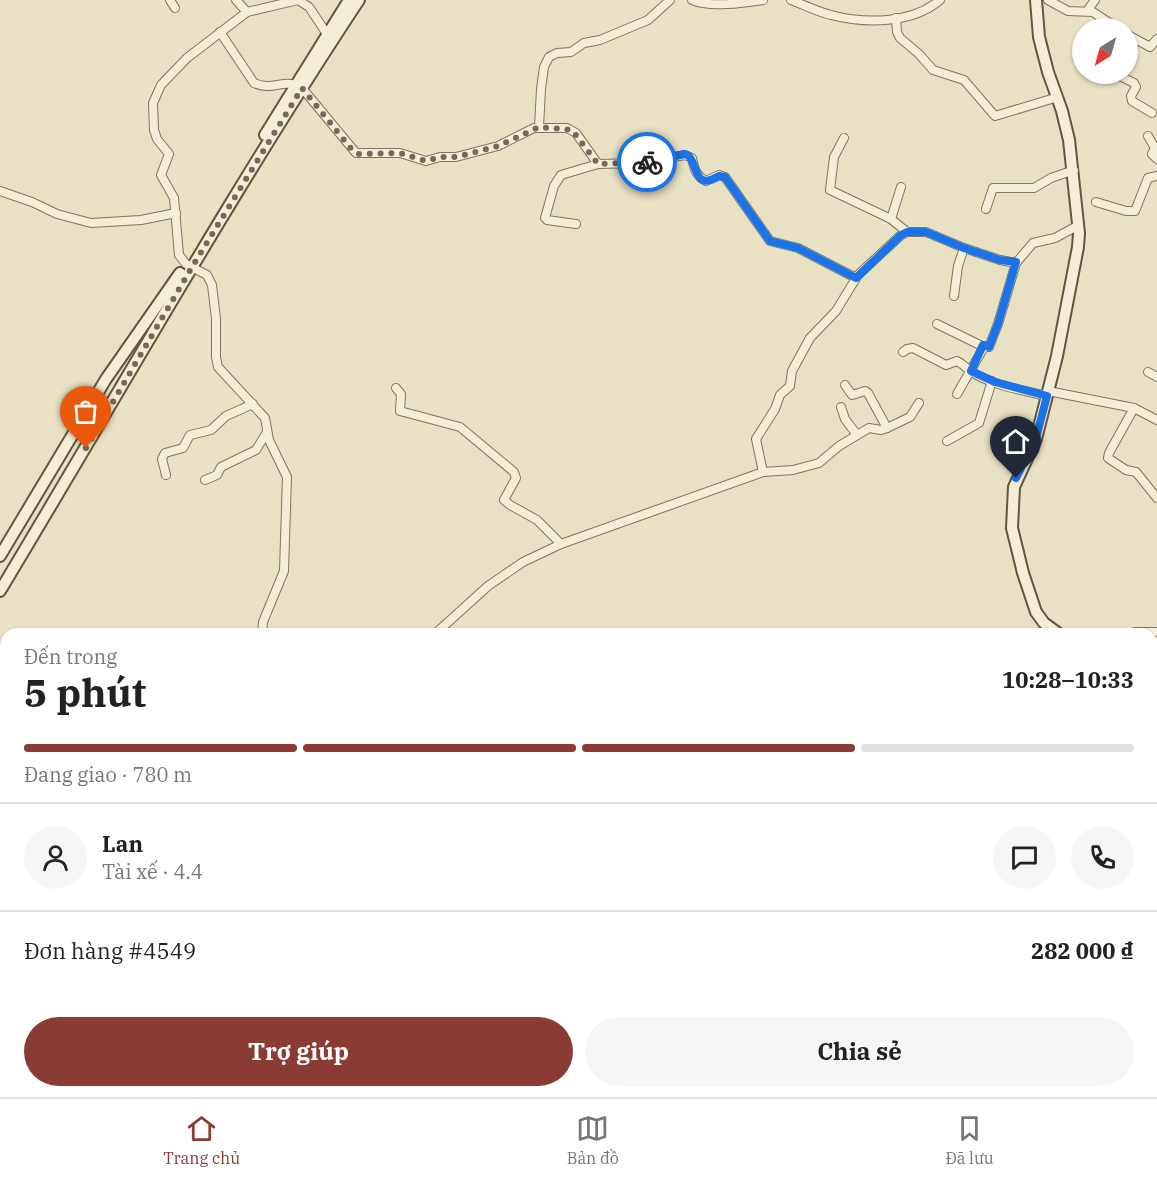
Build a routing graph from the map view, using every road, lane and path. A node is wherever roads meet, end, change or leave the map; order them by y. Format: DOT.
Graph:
graph roads {
  1 [pos="170,0"];
  2 [pos="236,0"];
  3 [pos="349,0"];
  4 [pos="359,0"];
  5 [pos="670,0"];
  6 [pos="692,0"];
  7 [pos="763,0"];
  8 [pos="791,0"];
  9 [pos="940,0"];
  10 [pos="1036,0"];
  11 [pos="1048,0"];
  12 [pos="1095,0"];
  13 [pos="176,8"];
  14 [pos="1087,11"];
  15 [pos="247,12"];
  16 [pos="896,18"];
  17 [pos="1099,18"];
  18 [pos="220,32"];
  19 [pos="327,34"];
  20 [pos="1157,39"];
  21 [pos="1138,40"];
  22 [pos="1134,84"];
  23 [pos="299,86"];
  24 [pos="1058,97"];
  25 [pos="1152,113"];
  26 [pos="539,127"];
  27 [pos="1148,136"];
  28 [pos="844,138"];
  29 [pos="1157,159"];
  30 [pos="598,164"];
  31 [pos="1074,170"];
  32 [pos="1157,176"];
  33 [pos="901,186"];
  34 [pos="0,191"];
  35 [pos="1096,202"];
  36 [pos="986,209"];
  37 [pos="176,213"];
  38 [pos="891,219"];
  39 [pos="576,224"];
  40 [pos="1079,225"];
  41 [pos="907,232"];
  42 [pos="964,248"];
  43 [pos="1016,262"];
  44 [pos="189,266"];
  45 [pos="856,278"];
  46 [pos="954,296"];
  47 [pos="938,324"];
  48 [pos="983,345"];
  49 [pos="903,352"];
  50 [pos="971,371"];
  51 [pos="1148,372"];
  52 [pos="1157,377"];
  53 [pos="992,381"];
  54 [pos="845,385"];
  55 [pos="396,388"];
  56 [pos="1048,393"];
  57 [pos="957,394"];
  58 [pos="919,403"];
  59 [pos="253,404"];
  60 [pos="841,407"];
  61 [pos="1134,408"];
  62 [pos="1157,420"];
  63 [pos="887,428"];
  64 [pos="267,432"];
  65 [pos="857,435"];
  66 [pos="947,441"];
  67 [pos="763,472"];
  68 [pos="166,475"];
  69 [pos="205,480"];
  70 [pos="1157,498"];
  71 [pos="561,544"];
  72 [pos="0,556"];
  73 [pos="0,591"];
  74 [pos="262,628"];
  75 [pos="442,628"];
  76 [pos="1051,628"];
  1 -- 13 [label="street"];
  2 -- 15 [label="street"];
  3 -- 19 [label="street"];
  4 -- 23 [label="street"];
  5 -- 26 [label="street"];
  6 -- 7 [label="street"];
  8 -- 16 [label="street"];
  9 -- 16 [label="street"];
  10 -- 24 [label="street"];
  11 -- 14 [label="street"];
  12 -- 14 [label="street"];
  14 -- 17 [label="street"];
  15 -- 18 [label="street"];
  15 -- 19 [label="street"];
  16 -- 24 [label="street"];
  18 -- 23 [label="street"];
  18 -- 37 [label="street"];
  19 -- 23 [label="street"];
  20 -- 21 [label="street"];
  22 -- 25 [label="street"];
  23 -- 26 [label="street"];
  23 -- 44 [label="street"];
  24 -- 31 [label="street"];
  26 -- 30 [label="street"];
  27 -- 29 [label="street"];
  28 -- 38 [label="street"];
  30 -- 39 [label="street"];
  30 -- 45 [label="street"];
  31 -- 36 [label="street"];
  31 -- 40 [label="street"];
  32 -- 35 [label="street"];
  33 -- 38 [label="street"];
  34 -- 37 [label="street"];
  37 -- 44 [label="street"];
  38 -- 41 [label="street"];
  40 -- 43 [label="street"];
  40 -- 56 [label="street"];
  41 -- 42 [label="street"];
  41 -- 45 [label="street"];
  42 -- 43 [label="street"];
  42 -- 46 [label="street"];
  43 -- 48 [label="street"];
  44 -- 59 [label="street"];
  44 -- 72 [label="street"];
  44 -- 73 [label="street"];
  45 -- 67 [label="street"];
  47 -- 48 [label="street"];
  48 -- 50 [label="street"];
  49 -- 50 [label="street"];
  50 -- 53 [label="street"];
  50 -- 57 [label="street"];
  51 -- 52 [label="street"];
  53 -- 56 [label="street"];
  53 -- 66 [label="street"];
  54 -- 63 [label="street"];
  55 -- 71 [label="street"];
  56 -- 61 [label="street"];
  56 -- 76 [label="street"];
  58 -- 63 [label="street"];
  59 -- 64 [label="street"];
  59 -- 68 [label="street"];
  60 -- 65 [label="street"];
  61 -- 62 [label="street"];
  61 -- 70 [label="street"];
  63 -- 65 [label="street"];
  64 -- 69 [label="street"];
  64 -- 74 [label="street"];
  65 -- 67 [label="street"];
  67 -- 71 [label="street"];
  71 -- 75 [label="street"];
}
